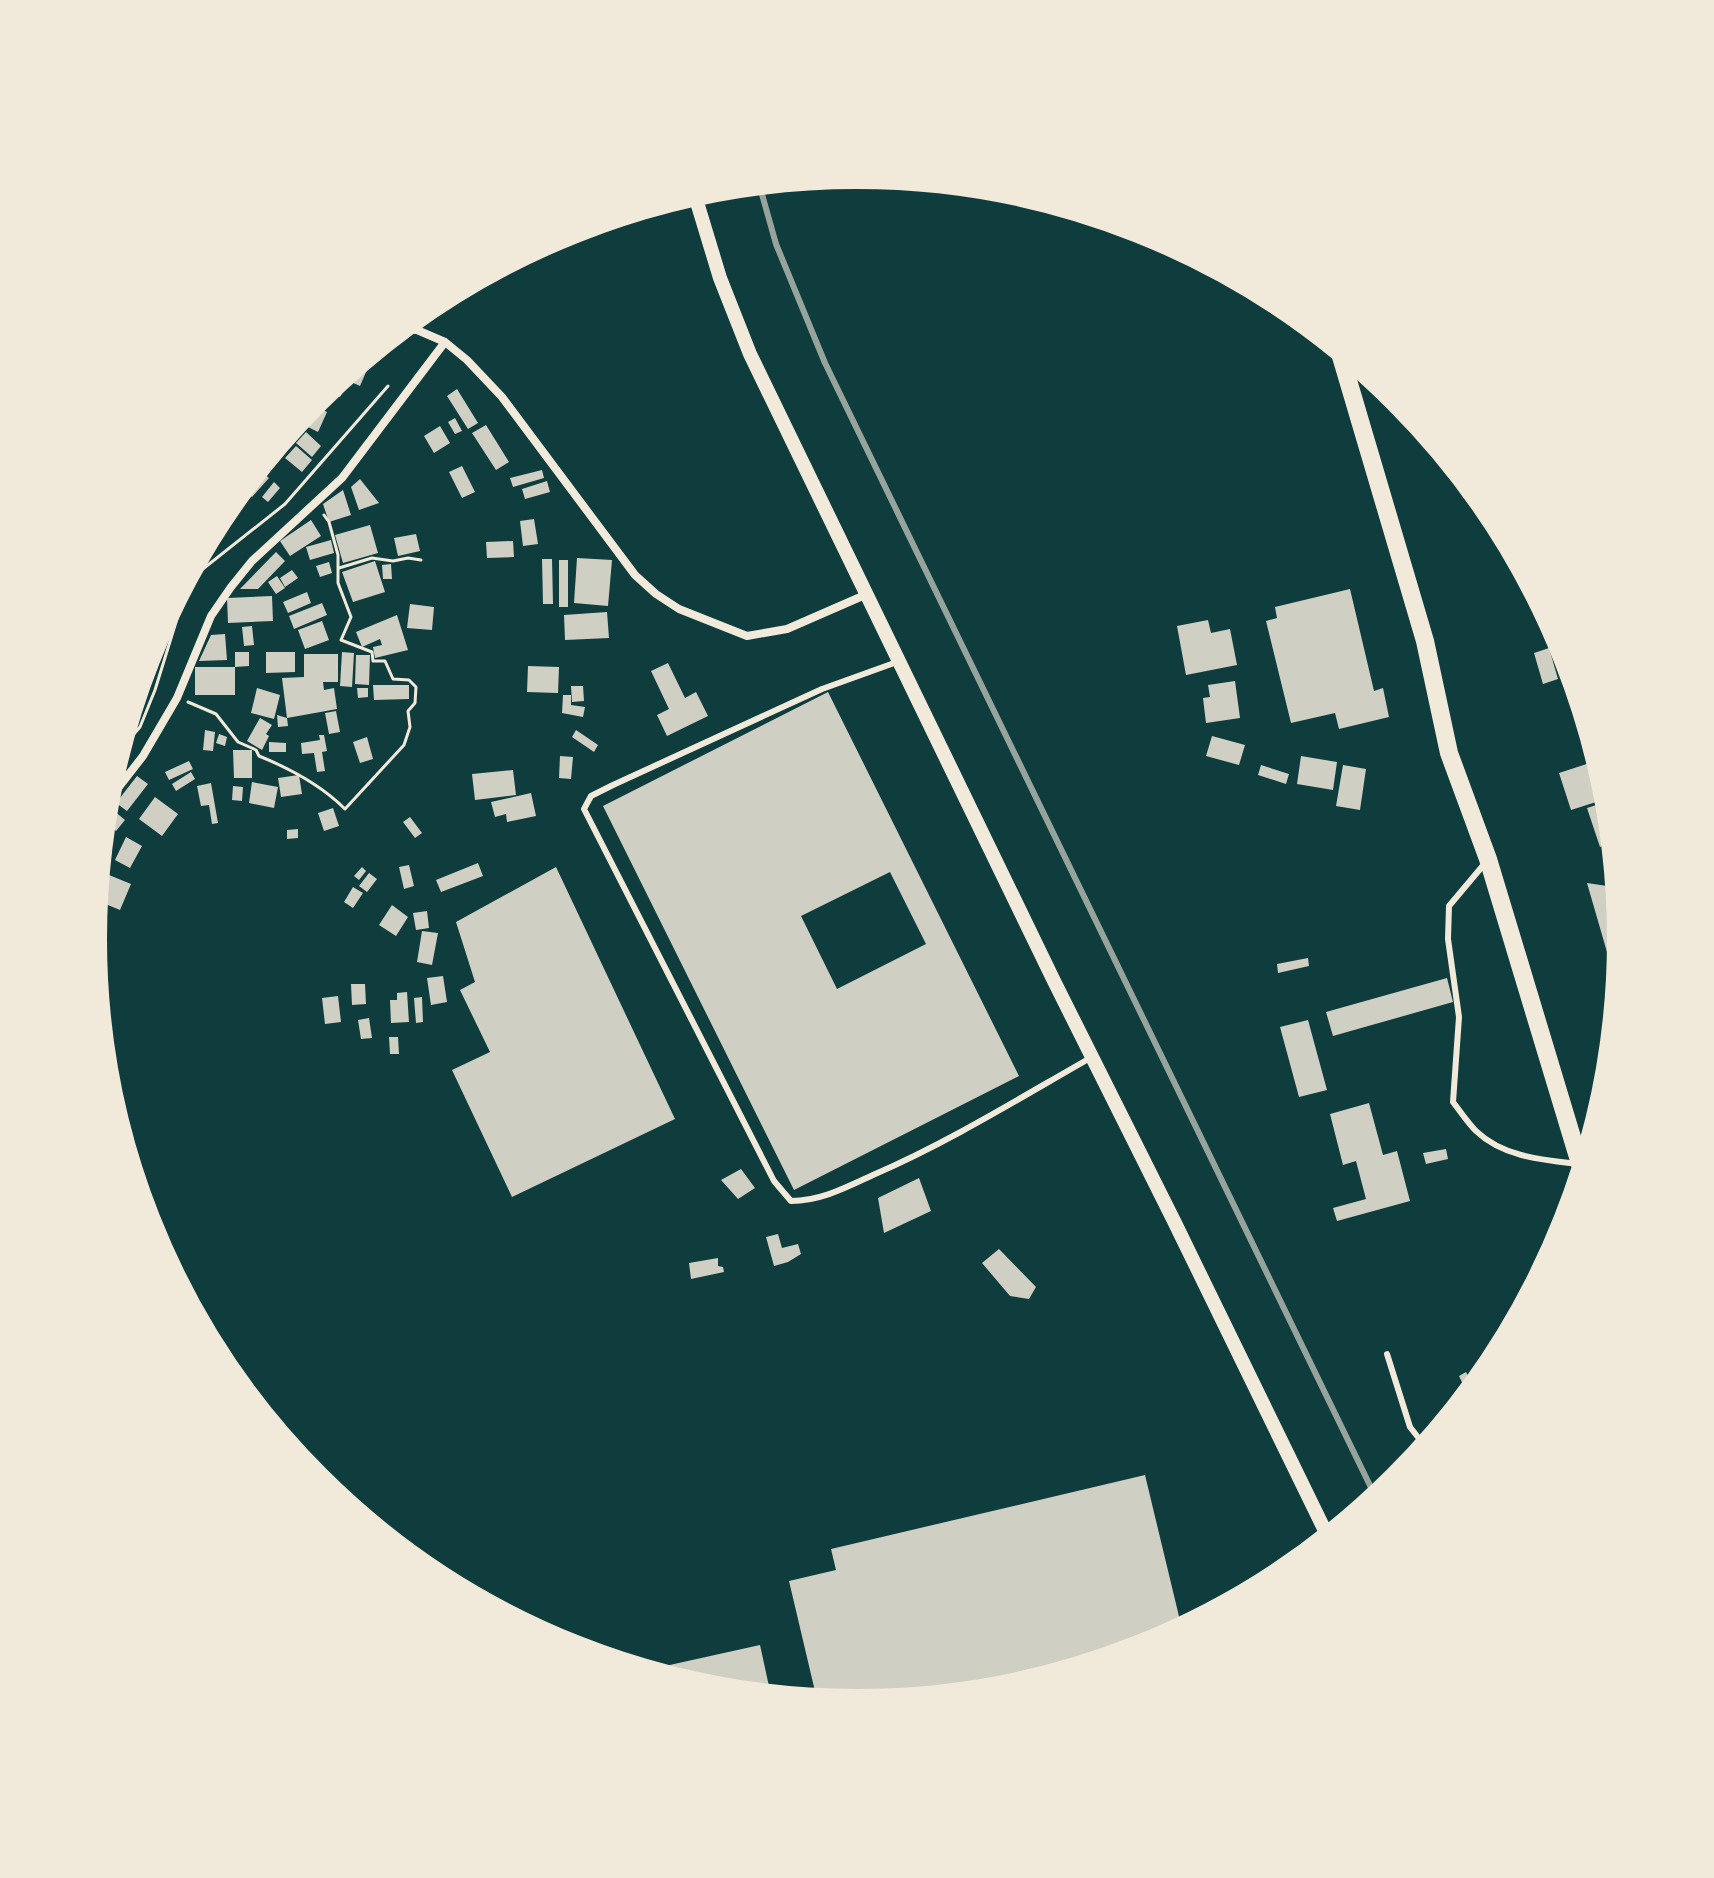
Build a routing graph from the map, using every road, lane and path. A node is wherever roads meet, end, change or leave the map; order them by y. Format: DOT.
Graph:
graph roads {
  1 [pos="697,202"];
  2 [pos="411,330"];
  3 [pos="445,342"];
  4 [pos="1342,361"];
  5 [pos="315,502"];
  6 [pos="421,560"];
  7 [pos="338,568"];
  8 [pos="865,595"];
  9 [pos="898,662"];
  10 [pos="177,698"];
  11 [pos="118,788"];
  12 [pos="1488,859"];
  13 [pos="1092,1057"];
  14 [pos="1580,1153"];
  15 [pos="1577,1167"];
  16 [pos="1387,1354"];
  17 [pos="1421,1441"];
  18 [pos="1325,1531"];
  1 -- 8 [label="street"];
  2 -- 3 [label="street"];
  3 -- 5 [label="street"];
  3 -- 8 [label="street"];
  4 -- 12 [label="highway"];
  5 -- 7 [label="path"];
  5 -- 10 [label="street"];
  6 -- 7 [label="path"];
  7 -- 10 [label="path"];
  8 -- 9 [label="street"];
  9 -- 13 [label="street"];
  9 -- 13 [label="lane"];
  10 -- 11 [label="street"];
  12 -- 14 [label="highway"];
  12 -- 15 [label="lane"];
  13 -- 18 [label="street"];
  16 -- 17 [label="lane"];
}
